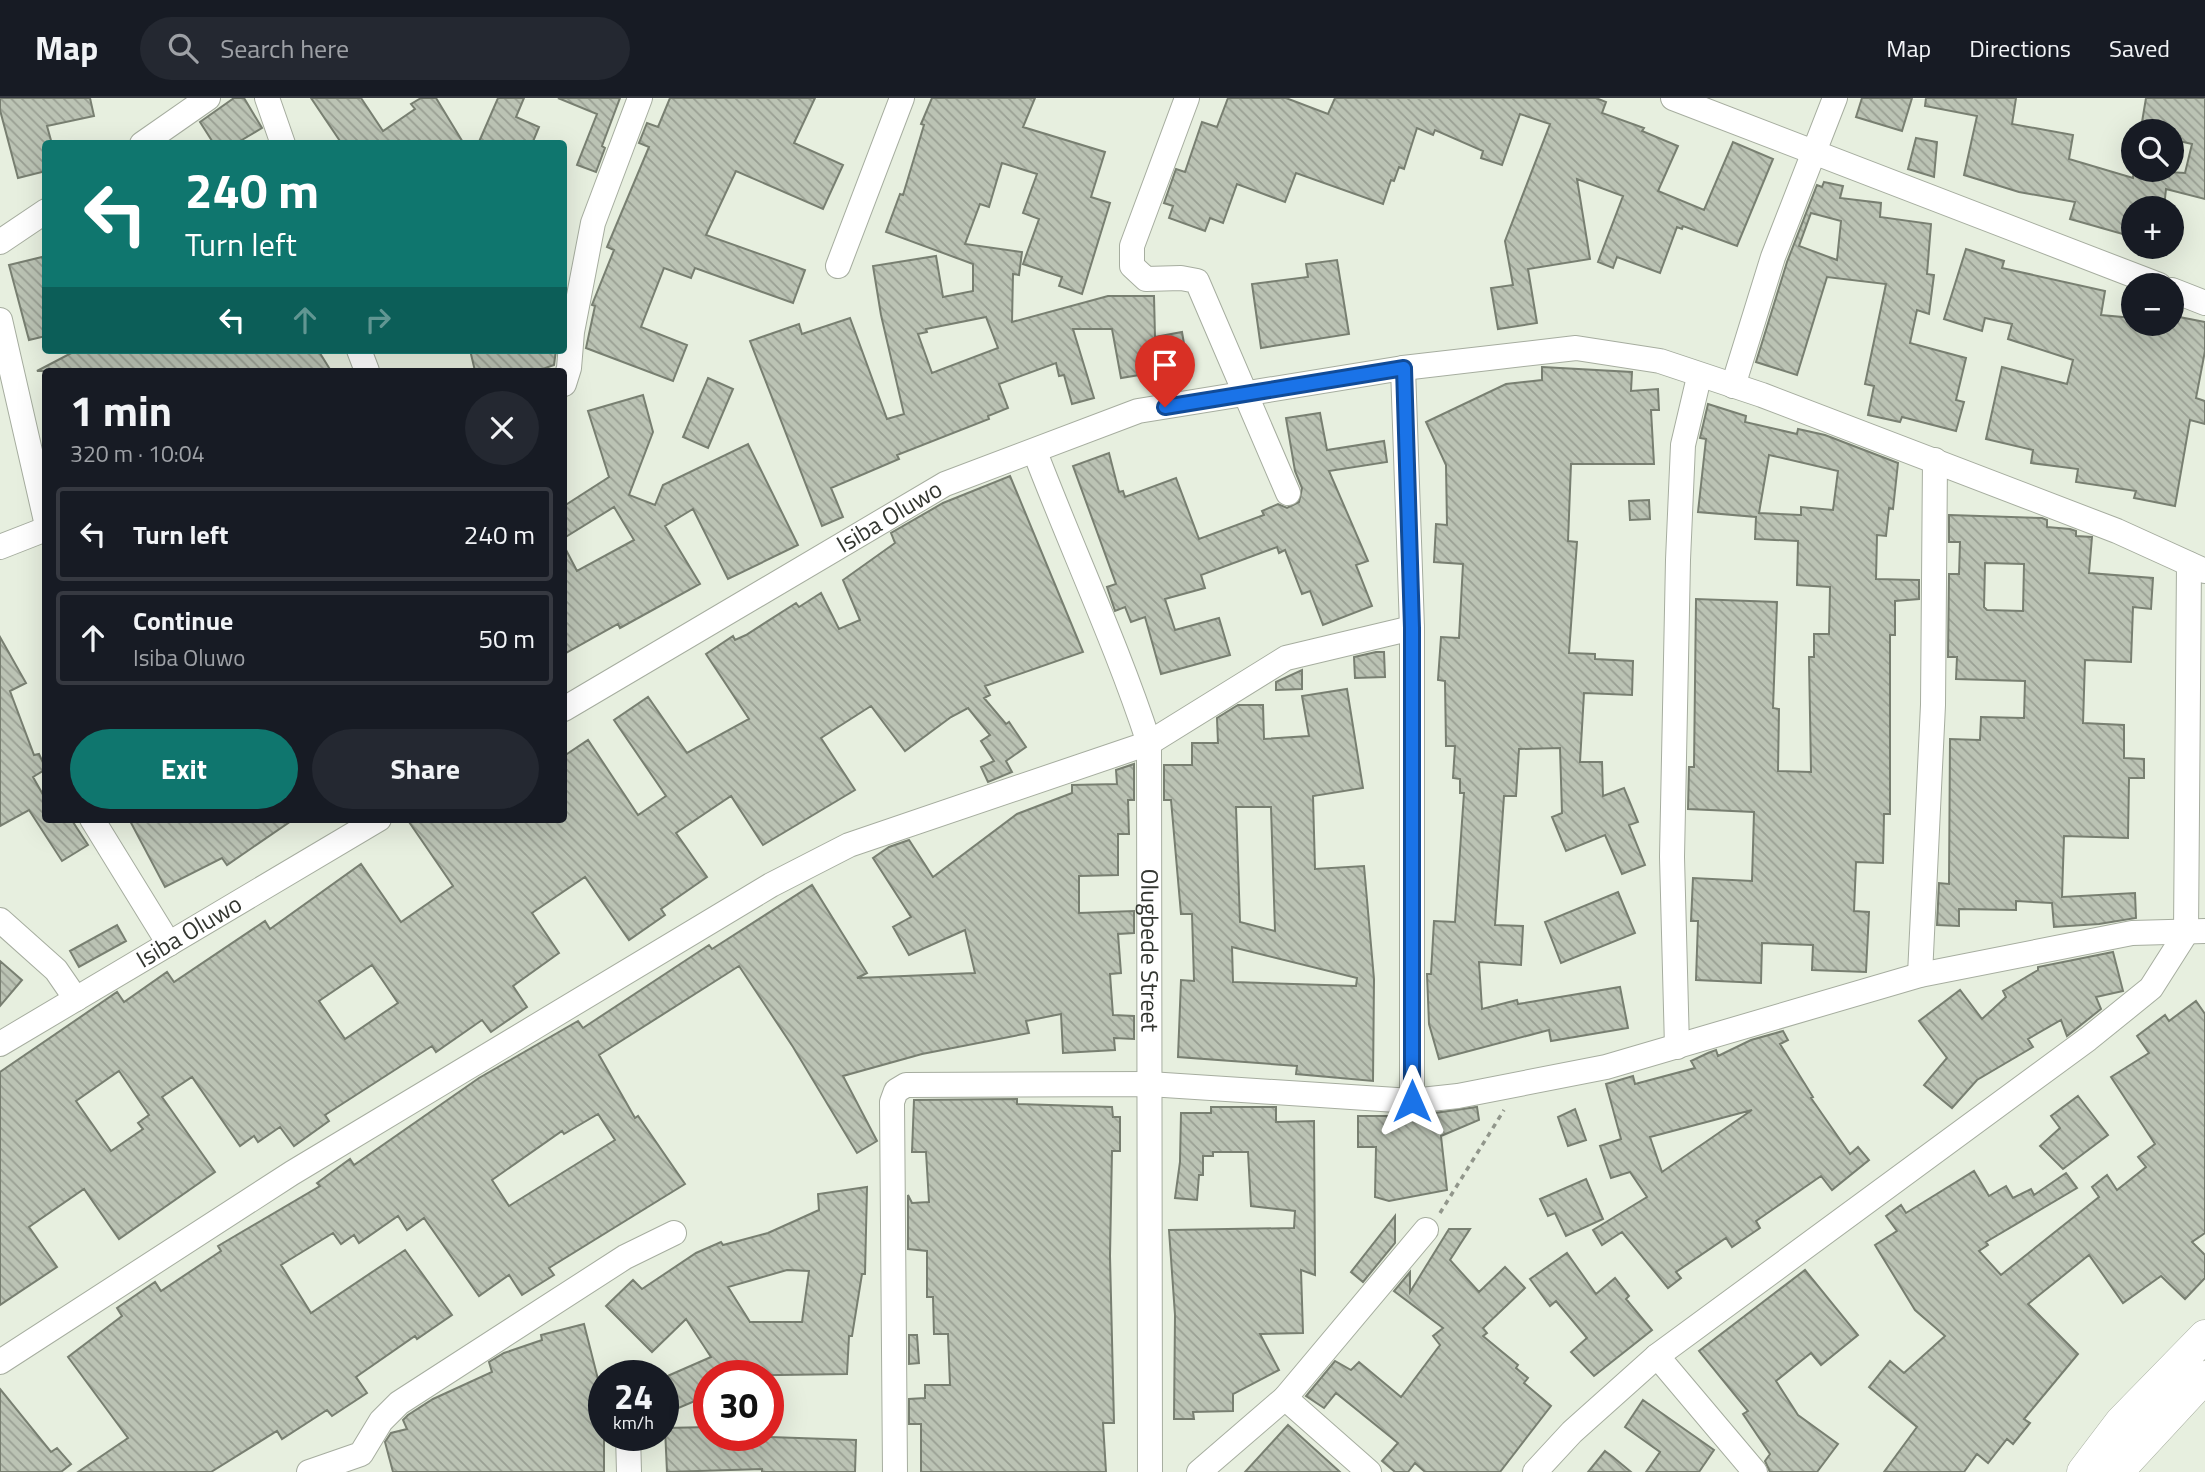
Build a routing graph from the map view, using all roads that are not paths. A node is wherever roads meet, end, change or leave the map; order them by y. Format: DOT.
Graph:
graph roads {
  1 [pos="208,98"];
  2 [pos="267,98"];
  3 [pos="640,98"];
  4 [pos="902,98"];
  5 [pos="1187,98"];
  6 [pos="1673,98"];
  7 [pos="1835,98"];
  8 [pos="148,140"];
  9 [pos="282,140"];
  10 [pos="1813,150"];
  11 [pos="42,214"];
  12 [pos="0,242"];
  13 [pos="838,266"];
  14 [pos="2128,273"];
  15 [pos="2184,295"];
  16 [pos="2205,303"];
  17 [pos="0,320"];
  18 [pos="1404,368"];
  19 [pos="567,375"];
  20 [pos="1699,377"];
  21 [pos="1733,386"];
  22 [pos="1245,396"];
  23 [pos="1035,452"];
  24 [pos="1935,460"];
  25 [pos="1288,493"];
  26 [pos="42,504"];
  27 [pos="42,531"];
  28 [pos="0,547"];
  29 [pos="2197,568"];
  30 [pos="1412,628"];
  31 [pos="567,707"];
  32 [pos="1149,743"];
  33 [pos="94,823"];
  34 [pos="372,823"];
  35 [pos="0,920"];
  36 [pos="2195,932"];
  37 [pos="169,944"];
  38 [pos="1920,975"];
  39 [pos="76,999"];
  40 [pos="0,1044"];
  41 [pos="1678,1047"];
  42 [pos="1149,1084"];
  43 [pos="1412,1101"];
  44 [pos="1426,1230"];
  45 [pos="674,1233"];
  46 [pos="2205,1336"];
  47 [pos="1657,1356"];
  48 [pos="0,1362"];
  49 [pos="2205,1377"];
  50 [pos="1285,1398"];
  51 [pos="628,1451"];
  52 [pos="363,1463"];
  53 [pos="309,1472"];
  54 [pos="629,1472"];
  55 [pos="895,1472"];
  56 [pos="1150,1472"];
  57 [pos="1199,1472"];
  58 [pos="1369,1472"];
  59 [pos="1535,1472"];
  60 [pos="1755,1472"];
  61 [pos="2083,1472"];
  62 [pos="2117,1472"];
  1 -- 8 [label="street"];
  2 -- 9 [label="street"];
  3 -- 19 [label="street"];
  4 -- 13 [label="street"];
  5 -- 22 [label="street"];
  6 -- 10 [label="street"];
  7 -- 10 [label="street"];
  10 -- 14 [label="street"];
  10 -- 21 [label="street"];
  11 -- 12 [label="street"];
  15 -- 16 [label="street"];
  17 -- 26 [label="street"];
  18 -- 20 [label="street, Isiba Oluwo"];
  18 -- 22 [label="street, Isiba Oluwo"];
  18 -- 30 [label="street"];
  20 -- 21 [label="street, Isiba Oluwo"];
  20 -- 41 [label="street"];
  21 -- 24 [label="street, Isiba Oluwo"];
  22 -- 23 [label="street, Isiba Oluwo"];
  22 -- 25 [label="street"];
  23 -- 31 [label="street, Isiba Oluwo"];
  23 -- 32 [label="street, Olugbede Street"];
  24 -- 29 [label="street, Isiba Oluwo"];
  24 -- 38 [label="street"];
  27 -- 28 [label="street"];
  29 -- 36 [label="street"];
  30 -- 32 [label="street"];
  30 -- 43 [label="street"];
  32 -- 42 [label="street, Olugbede Street"];
  32 -- 48 [label="street"];
  33 -- 37 [label="street"];
  34 -- 37 [label="street, Isiba Oluwo"];
  35 -- 39 [label="street"];
  36 -- 38 [label="street"];
  36 -- 47 [label="street"];
  37 -- 39 [label="street, Isiba Oluwo"];
  38 -- 41 [label="street"];
  39 -- 40 [label="street, Isiba Oluwo"];
  41 -- 43 [label="street"];
  42 -- 43 [label="street"];
  42 -- 55 [label="street"];
  42 -- 56 [label="street, Olugbede Street"];
  44 -- 50 [label="street"];
  45 -- 52 [label="street"];
  46 -- 61 [label="main road"];
  47 -- 59 [label="street"];
  47 -- 60 [label="street"];
  49 -- 62 [label="main road"];
  50 -- 57 [label="street"];
  50 -- 58 [label="street"];
  51 -- 54 [label="street"];
  52 -- 53 [label="street"];
}
